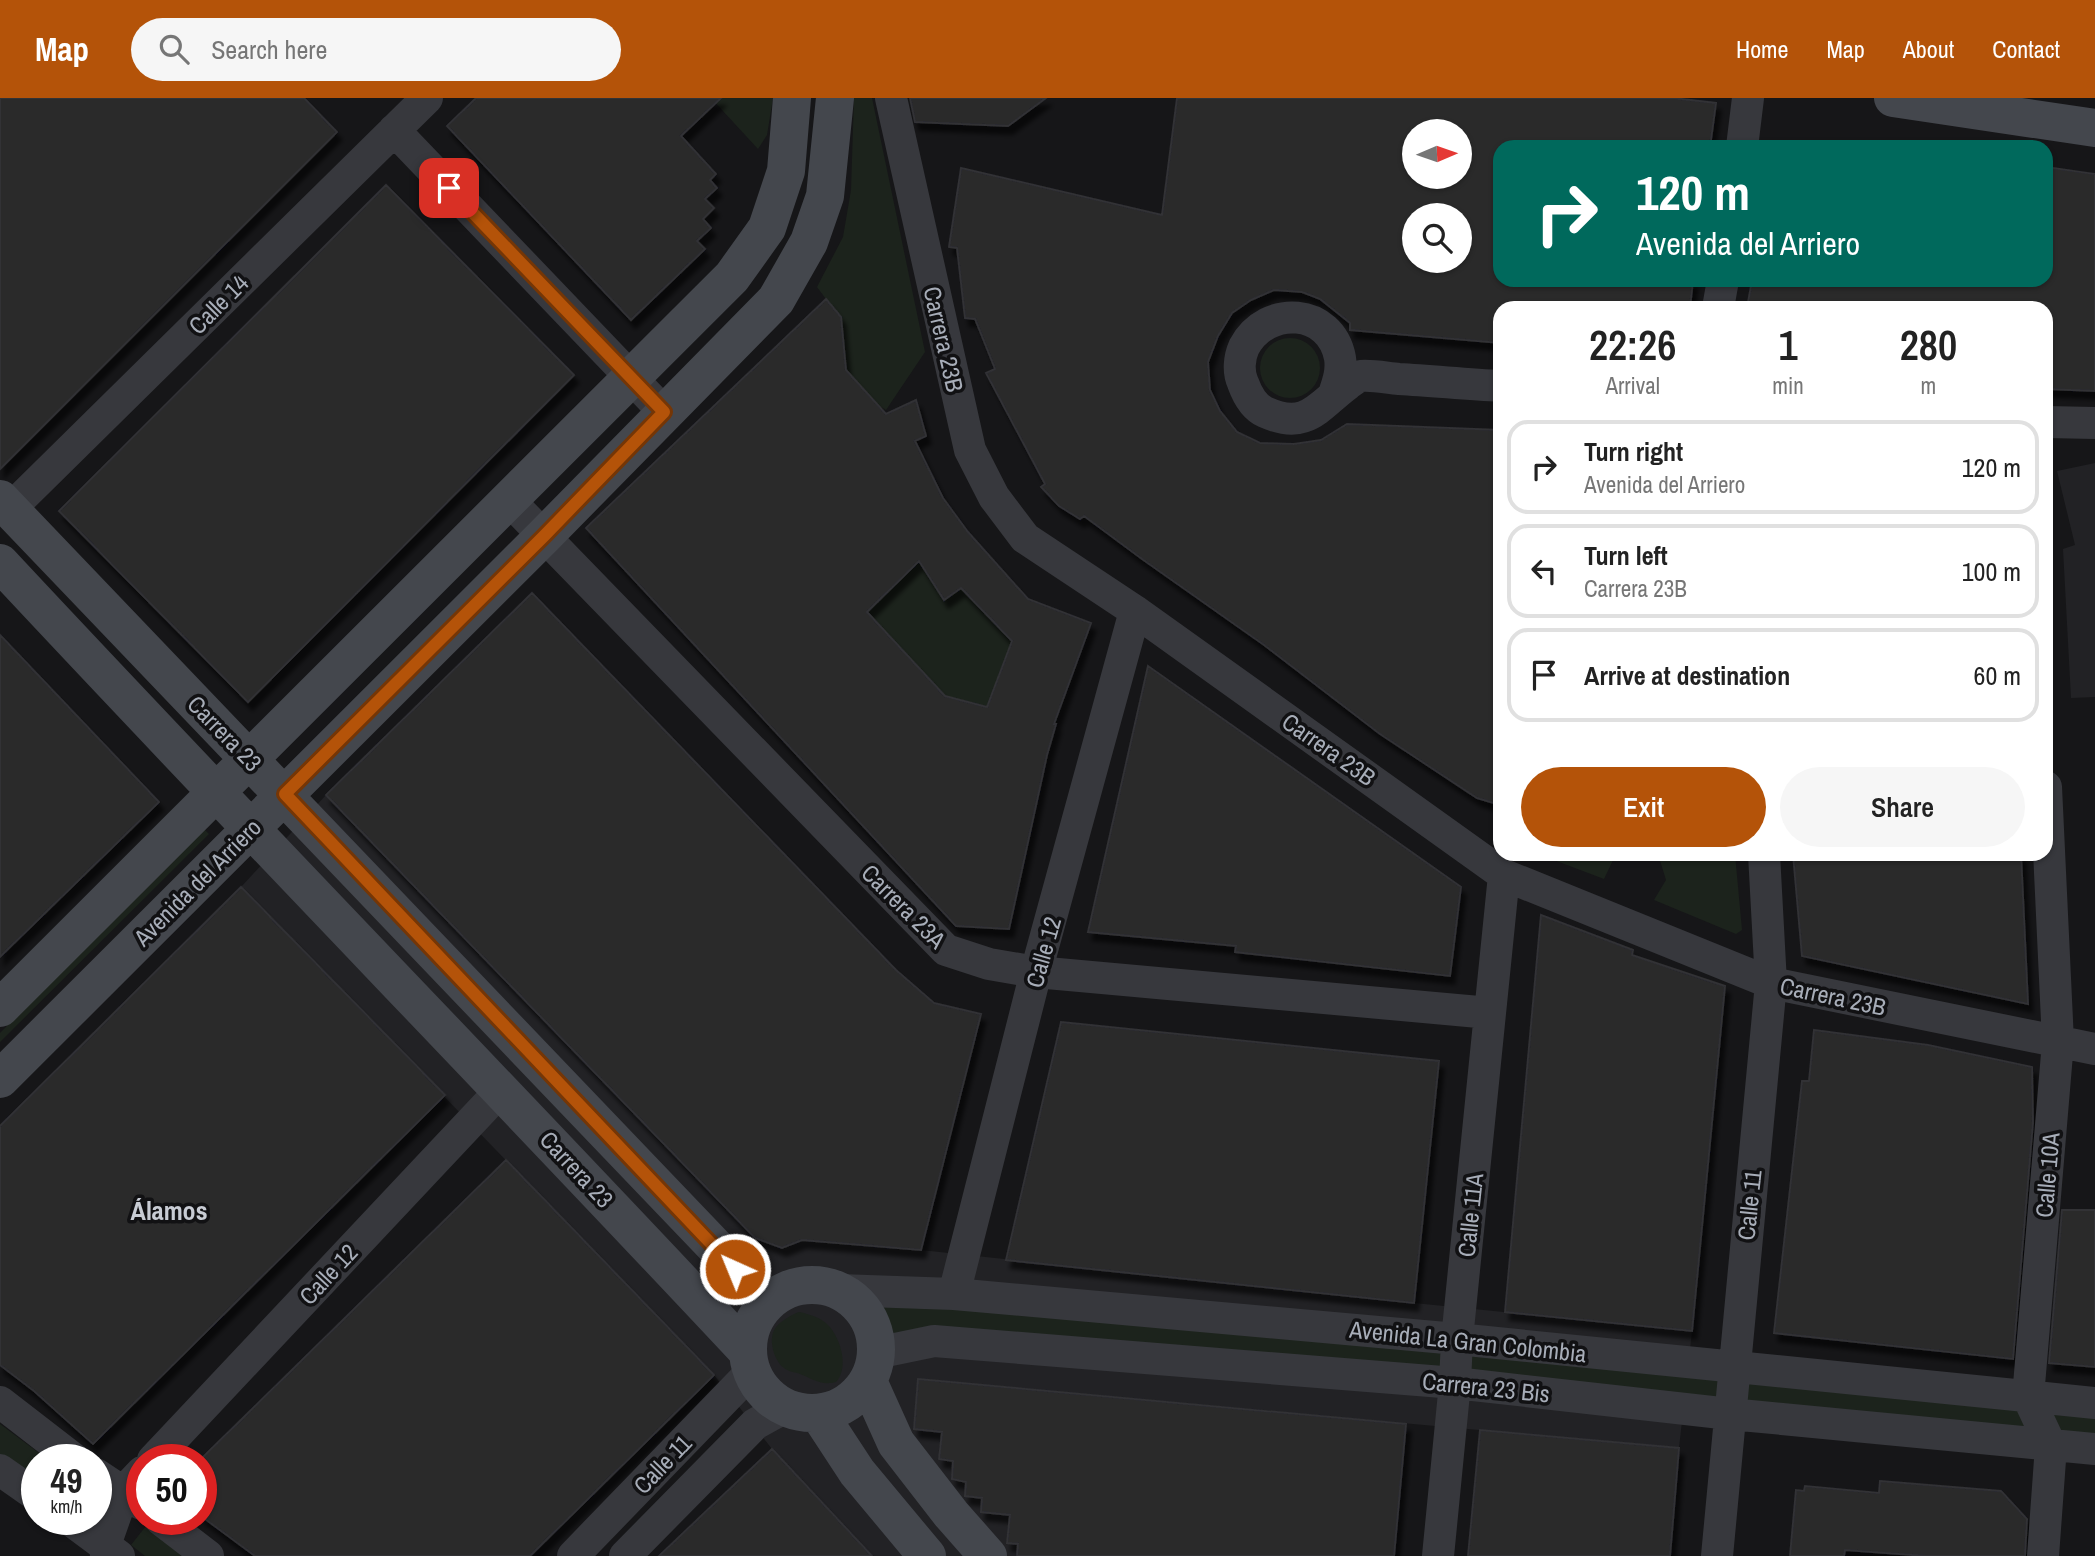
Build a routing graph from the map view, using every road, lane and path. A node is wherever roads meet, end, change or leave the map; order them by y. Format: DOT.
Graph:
graph roads {
  1 [pos="427,98"];
  2 [pos="792,98"];
  3 [pos="835,98"];
  4 [pos="891,98"];
  5 [pos="1748,98"];
  6 [pos="1894,98"];
  7 [pos="2095,128"];
  8 [pos="394,130"];
  9 [pos="1743,140"];
  10 [pos="732,277"];
  11 [pos="776,300"];
  12 [pos="1350,366"];
  13 [pos="632,378"];
  14 [pos="1493,385"];
  15 [pos="664,412"];
  16 [pos="2053,422"];
  17 [pos="2095,424"];
  18 [pos="508,499"];
  19 [pos="5,504"];
  20 [pos="544,536"];
  21 [pos="0,563"];
  22 [pos="1135,611"];
  23 [pos="248,759"];
  24 [pos="215,793"];
  25 [pos="285,794"];
  26 [pos="251,829"];
  27 [pos="1764,861"];
  28 [pos="2049,861"];
  29 [pos="1504,875"];
  30 [pos="1036,972"];
  31 [pos="1770,983"];
  32 [pos="0,1008"];
  33 [pos="1490,1013"];
  34 [pos="2057,1042"];
  35 [pos="2095,1049"];
  36 [pos="0,1079"];
  37 [pos="502,1089"];
  38 [pos="839,1290"];
  39 [pos="954,1294"];
  40 [pos="768,1302"];
  41 [pos="1457,1339"];
  42 [pos="749,1361"];
  43 [pos="872,1367"];
  44 [pos="1733,1367"];
  45 [pos="1455,1383"];
  46 [pos="2028,1397"];
  47 [pos="0,1402"];
  48 [pos="2095,1403"];
  49 [pos="802,1411"];
  50 [pos="1730,1414"];
  51 [pos="54,1444"];
  52 [pos="168,1444"];
  53 [pos="2052,1446"];
  54 [pos="2095,1449"];
  55 [pos="0,1470"];
  56 [pos="21,1485"];
  57 [pos="126,1513"];
  58 [pos="89,1535"];
  59 [pos="181,1535"];
  60 [pos="110,1552"];
  61 [pos="208,1556"];
  62 [pos="573,1556"];
  63 [pos="625,1556"];
  64 [pos="927,1556"];
  65 [pos="988,1556"];
  66 [pos="1438,1556"];
  67 [pos="1717,1556"];
  68 [pos="2043,1556"];
  1 -- 8 [label="street, Calle 14"];
  2 -- 10 [label="main road, Avenida del Arriero"];
  3 -- 11 [label="main road, Avenida del Arriero"];
  4 -- 22 [label="street, Carrera 23B"];
  5 -- 9 [label="street"];
  6 -- 7 [label="main road"];
  8 -- 13 [label="street"];
  8 -- 19 [label="street, Calle 14"];
  10 -- 11 [label="main road"];
  10 -- 13 [label="main road, Avenida del Arriero"];
  11 -- 15 [label="main road, Avenida del Arriero"];
  12 -- 12 [label="street"];
  12 -- 14 [label="street"];
  13 -- 15 [label="street"];
  13 -- 18 [label="main road, Avenida del Arriero"];
  15 -- 20 [label="main road, Avenida del Arriero"];
  16 -- 17 [label="street"];
  18 -- 20 [label="street, Carrera 23A"];
  18 -- 23 [label="main road, Avenida del Arriero"];
  19 -- 23 [label="main road, Carrera 23"];
  20 -- 25 [label="main road, Avenida del Arriero"];
  20 -- 30 [label="street, Carrera 23A"];
  21 -- 24 [label="main road, Carrera 23"];
  22 -- 29 [label="street, Carrera 23B"];
  22 -- 30 [label="street, Calle 12"];
  23 -- 24 [label="main road, Avenida del Arriero"];
  23 -- 25 [label="main road, Carrera 23"];
  24 -- 26 [label="main road, Carrera 23"];
  24 -- 32 [label="main road, Avenida del Arriero"];
  25 -- 26 [label="main road, Avenida del Arriero"];
  25 -- 40 [label="main road, Carrera 23"];
  26 -- 36 [label="main road, Avenida del Arriero"];
  26 -- 37 [label="main road, Carrera 23"];
  27 -- 31 [label="street, Calle 11"];
  28 -- 34 [label="street, Calle 10A"];
  29 -- 31 [label="street, Carrera 23B"];
  29 -- 33 [label="street, Calle 11A"];
  30 -- 33 [label="street, Carrera 23A"];
  30 -- 39 [label="street, Calle 12"];
  31 -- 34 [label="street, Carrera 23B"];
  31 -- 44 [label="street, Calle 11"];
  33 -- 41 [label="street, Calle 11A"];
  34 -- 35 [label="street, Carrera 23B"];
  34 -- 46 [label="street, Calle 10A"];
  37 -- 42 [label="main road, Carrera 23"];
  37 -- 52 [label="street, Calle 12"];
  38 -- 39 [label="street, Avenida La Gran Colombia"];
  38 -- 40 [label="main road"];
  38 -- 43 [label="main road"];
  39 -- 41 [label="street, Avenida La Gran Colombia"];
  40 -- 42 [label="main road"];
  41 -- 44 [label="street, Avenida La Gran Colombia"];
  41 -- 45 [label="street, Calle 11A"];
  42 -- 49 [label="main road"];
  42 -- 62 [label="street, Calle 11"];
  43 -- 45 [label="street, Carrera 23 Bis"];
  43 -- 49 [label="main road"];
  43 -- 65 [label="main road"];
  44 -- 46 [label="street, Avenida La Gran Colombia"];
  44 -- 50 [label="street, Calle 11"];
  45 -- 50 [label="street, Carrera 23 Bis"];
  45 -- 66 [label="street, Calle 11A"];
  46 -- 48 [label="street, Avenida La Gran Colombia"];
  46 -- 53 [label="street"];
  47 -- 51 [label="street"];
  49 -- 63 [label="street, Calle 11"];
  49 -- 64 [label="main road"];
  50 -- 53 [label="street, Carrera 23 Bis"];
  50 -- 67 [label="street, Calle 11"];
  53 -- 54 [label="street, Carrera 23 Bis"];
  53 -- 68 [label="street"];
  55 -- 56 [label="street"];
  57 -- 60 [label="street"];
  58 -- 60 [label="street"];
  59 -- 61 [label="street"];
}
